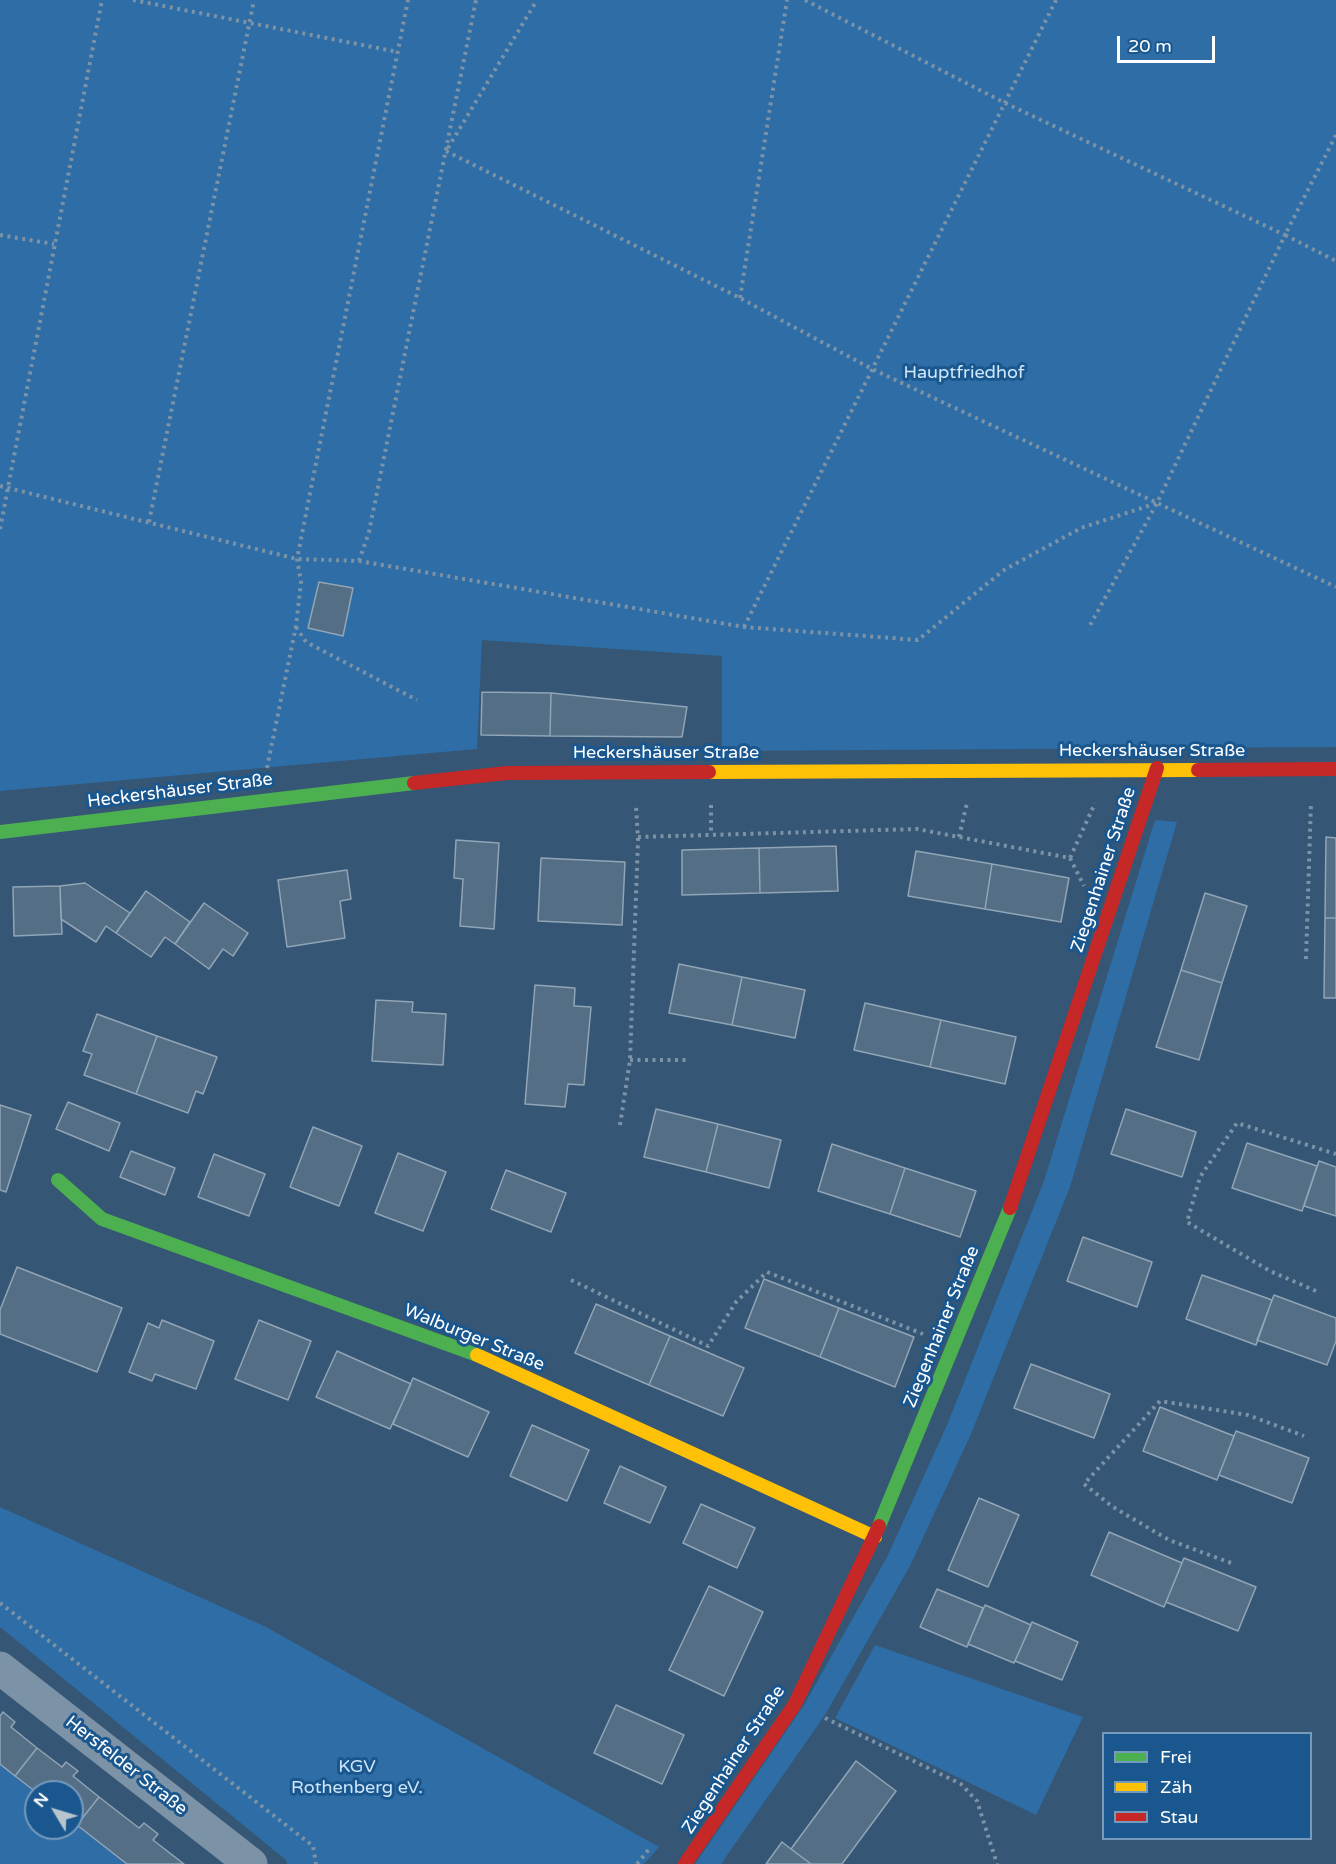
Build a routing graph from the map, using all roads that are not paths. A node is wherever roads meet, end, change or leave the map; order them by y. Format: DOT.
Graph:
graph roads {
  1 [pos="1157,768"];
  2 [pos="1336,769"];
  3 [pos="0,832"];
  4 [pos="58,1180"];
  5 [pos="875,1538"];
  6 [pos="0,1668"];
  7 [pos="251,1864"];
  8 [pos="685,1864"];
  1 -- 2 [label="street, Heckershäuser Straße"];
  1 -- 3 [label="street, Heckershäuser Straße"];
  1 -- 5 [label="street, Ziegenhainer Straße"];
  4 -- 5 [label="street, Walburger Straße"];
  5 -- 8 [label="street, Ziegenhainer Straße"];
  6 -- 7 [label="street, Hersfelder Straße"];
}
